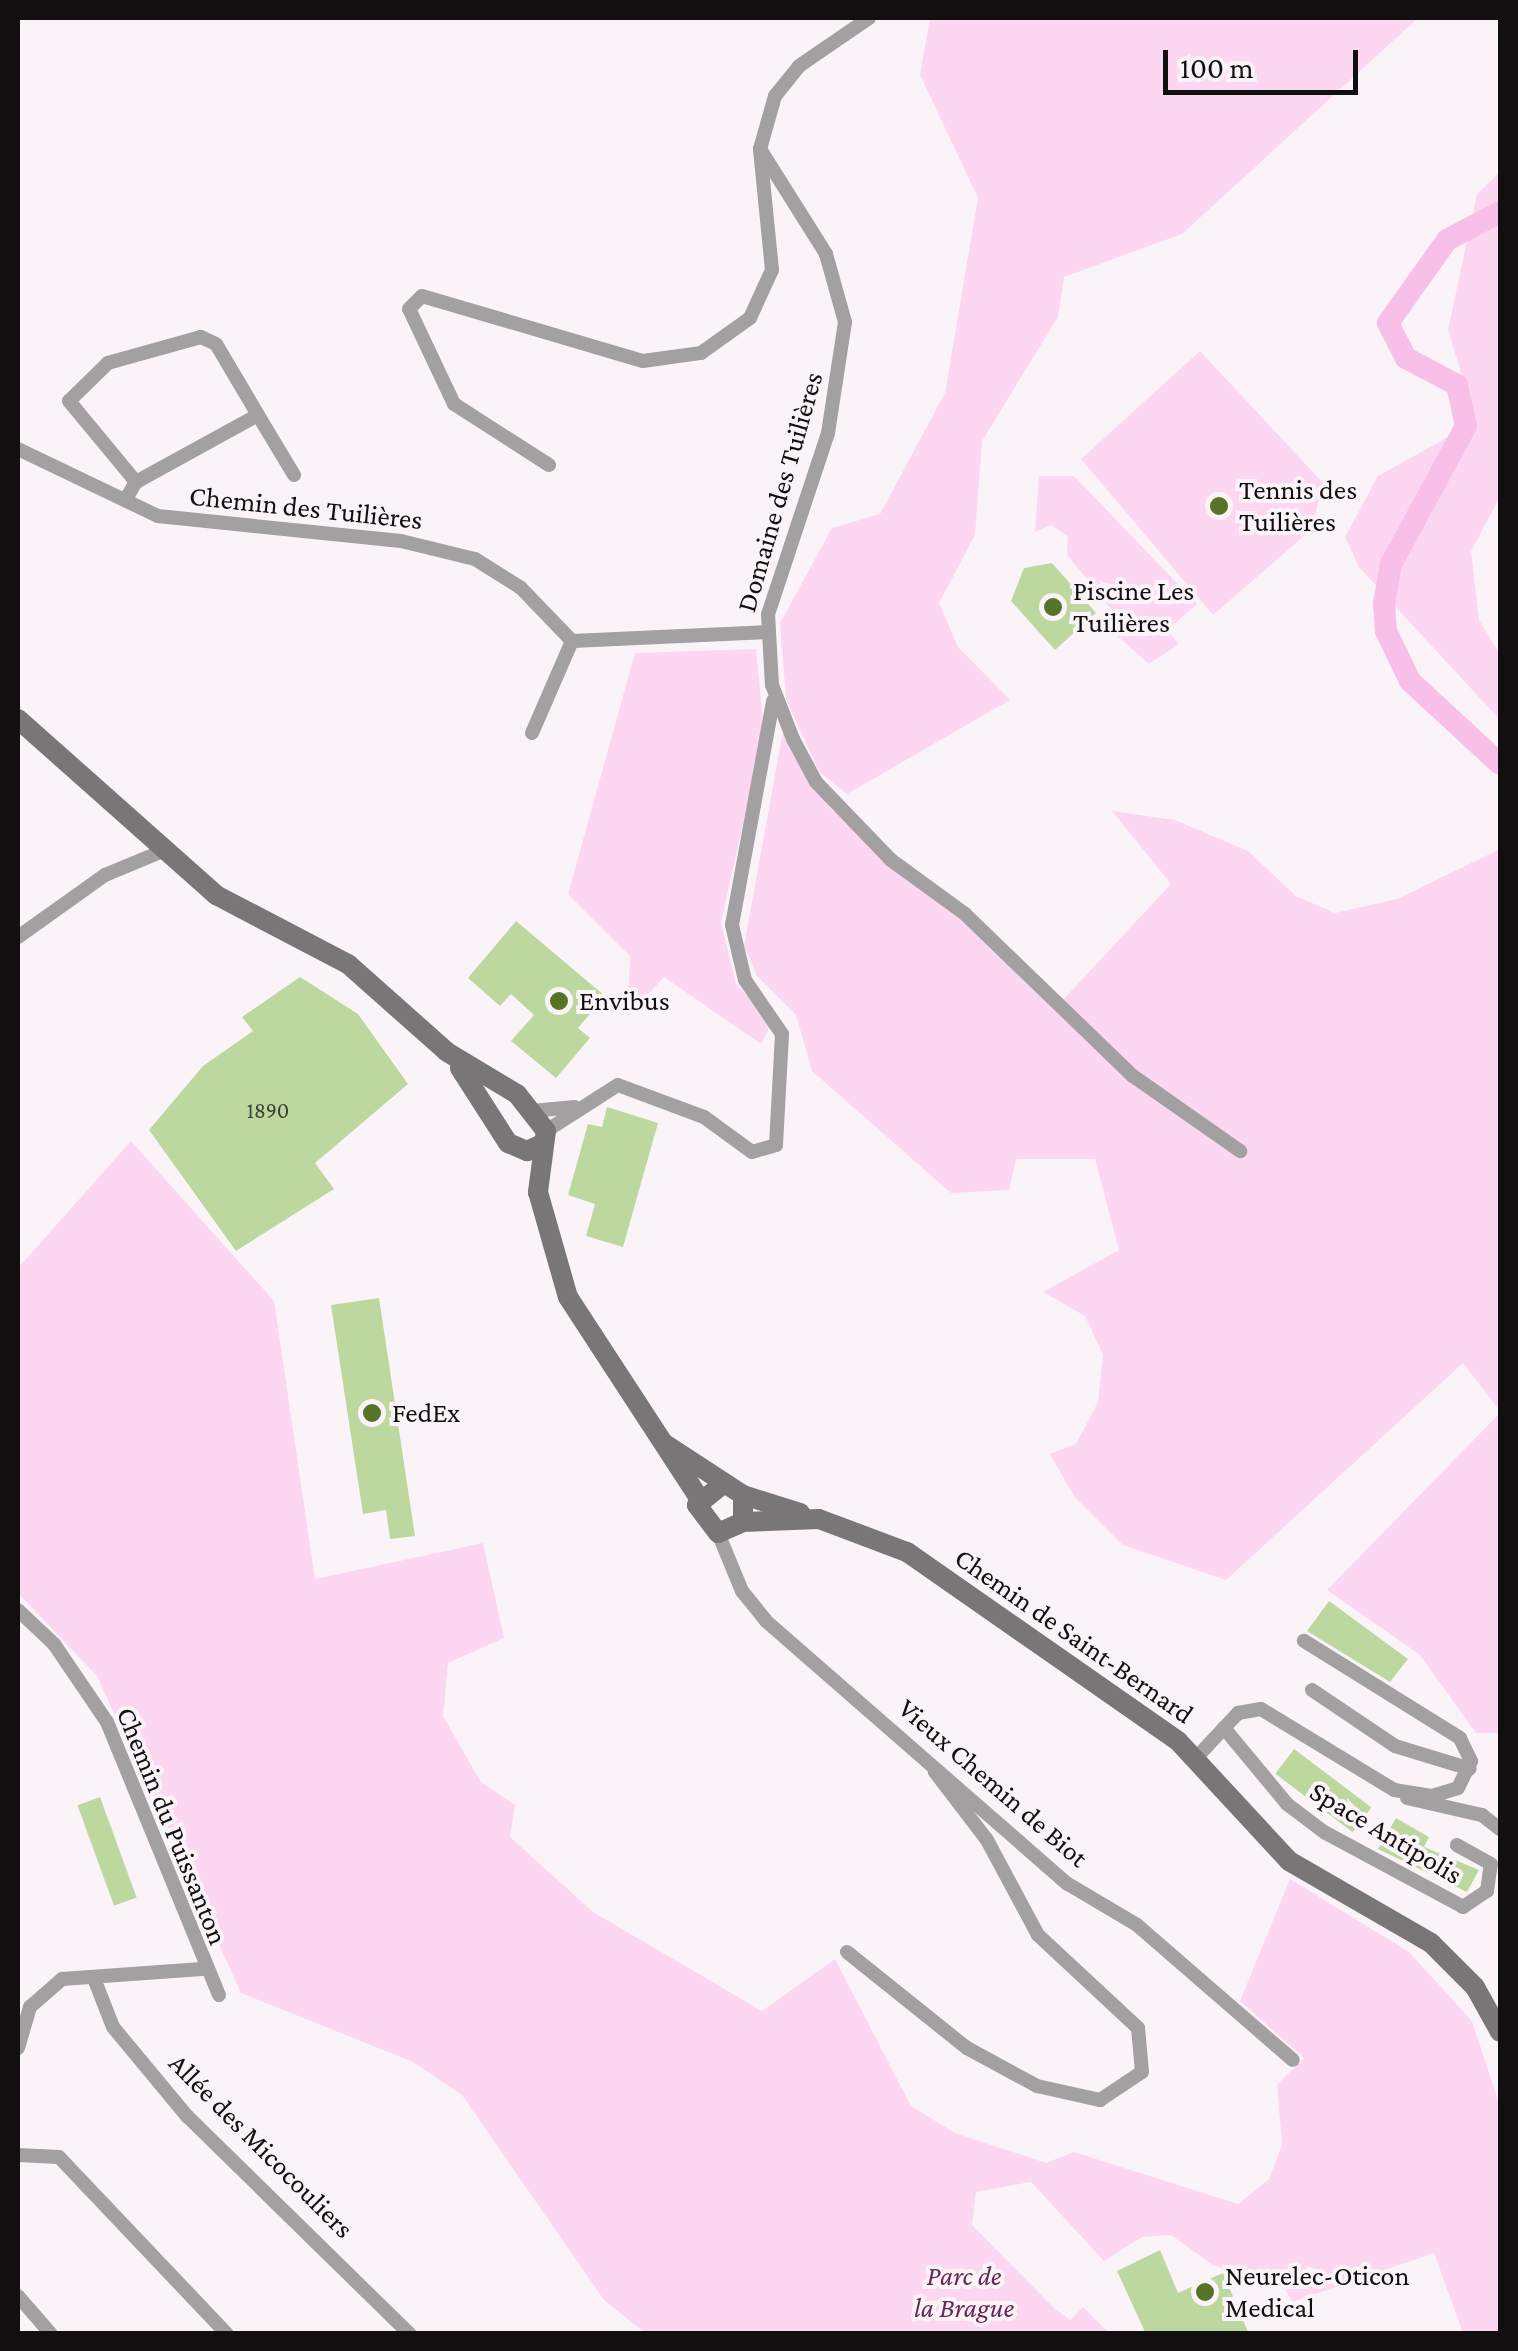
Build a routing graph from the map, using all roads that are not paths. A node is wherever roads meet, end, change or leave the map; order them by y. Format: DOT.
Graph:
graph roads {
  1 [pos="869,18"];
  2 [pos="760,149"];
  3 [pos="258,416"];
  4 [pos="18,450"];
  5 [pos="549,465"];
  6 [pos="294,475"];
  7 [pos="136,482"];
  8 [pos="126,499"];
  9 [pos="767,632"];
  10 [pos="572,640"];
  11 [pos="772,685"];
  12 [pos="18,719"];
  13 [pos="532,733"];
  14 [pos="163,851"];
  15 [pos="18,937"];
  16 [pos="448,1052"];
  17 [pos="498,1082"];
  18 [pos="480,1102"];
  19 [pos="576,1107"];
  20 [pos="532,1111"];
  21 [pos="544,1138"];
  22 [pos="514,1148"];
  23 [pos="1240,1151"];
  24 [pos="538,1192"];
  25 [pos="645,1427"];
  26 [pos="724,1483"];
  27 [pos="743,1495"];
  28 [pos="699,1498"];
  29 [pos="812,1518"];
  30 [pos="731,1529"];
  31 [pos="18,1610"];
  32 [pos="1304,1641"];
  33 [pos="1312,1690"];
  34 [pos="1224,1728"];
  35 [pos="904,1738"];
  36 [pos="1196,1758"];
  37 [pos="1470,1769"];
  38 [pos="1394,1790"];
  39 [pos="1500,1829"];
  40 [pos="1458,1844"];
  41 [pos="846,1952"];
  42 [pos="202,1969"];
  43 [pos="96,1981"];
  44 [pos="219,1996"];
  45 [pos="1500,2032"];
  46 [pos="18,2048"];
  47 [pos="1294,2060"];
  48 [pos="18,2156"];
  49 [pos="18,2296"];
  50 [pos="51,2334"];
  51 [pos="227,2334"];
  52 [pos="410,2334"];
  1 -- 2 [label="street"];
  2 -- 5 [label="street"];
  2 -- 9 [label="street, Domaine des Tuilières"];
  3 -- 6 [label="street"];
  3 -- 7 [label="street"];
  3 -- 7 [label="street"];
  4 -- 8 [label="street, Chemin des Tuilières"];
  7 -- 8 [label="street"];
  8 -- 10 [label="street, Chemin des Tuilières"];
  9 -- 10 [label="street"];
  9 -- 11 [label="street"];
  10 -- 13 [label="street"];
  11 -- 19 [label="street"];
  11 -- 23 [label="street"];
  12 -- 14 [label="main road"];
  14 -- 15 [label="street"];
  14 -- 16 [label="main road"];
  16 -- 17 [label="main road"];
  16 -- 18 [label="main road"];
  17 -- 18 [label="main road"];
  17 -- 20 [label="main road"];
  18 -- 22 [label="main road"];
  19 -- 20 [label="street"];
  19 -- 21 [label="street"];
  20 -- 21 [label="main road"];
  21 -- 22 [label="main road"];
  21 -- 24 [label="main road"];
  22 -- 24 [label="main road"];
  24 -- 25 [label="main road"];
  25 -- 26 [label="main road"];
  25 -- 28 [label="main road"];
  26 -- 27 [label="main road, Chemin de Saint-Bernard"];
  26 -- 28 [label="main road"];
  27 -- 29 [label="main road, Chemin de Saint-Bernard"];
  27 -- 30 [label="main road"];
  28 -- 30 [label="main road"];
  29 -- 30 [label="main road, Chemin de Saint-Bernard"];
  29 -- 36 [label="main road, Chemin de Saint-Bernard"];
  30 -- 35 [label="street, Vieux Chemin de Biot"];
  31 -- 42 [label="street, Chemin du Puissanton"];
  32 -- 37 [label="street"];
  33 -- 37 [label="street"];
  34 -- 36 [label="street"];
  34 -- 38 [label="street, Space Antipolis"];
  34 -- 40 [label="street, Space Antipolis"];
  35 -- 41 [label="street"];
  35 -- 47 [label="street, Vieux Chemin de Biot"];
  36 -- 45 [label="main road, Chemin de Saint-Bernard"];
  37 -- 38 [label="street, Space Antipolis"];
  38 -- 39 [label="street, Space Antipolis"];
  42 -- 43 [label="street"];
  42 -- 44 [label="street, Chemin du Puissanton"];
  43 -- 46 [label="street"];
  43 -- 52 [label="street, Allée des Micocouliers"];
  48 -- 51 [label="street"];
  49 -- 50 [label="street"];
}
